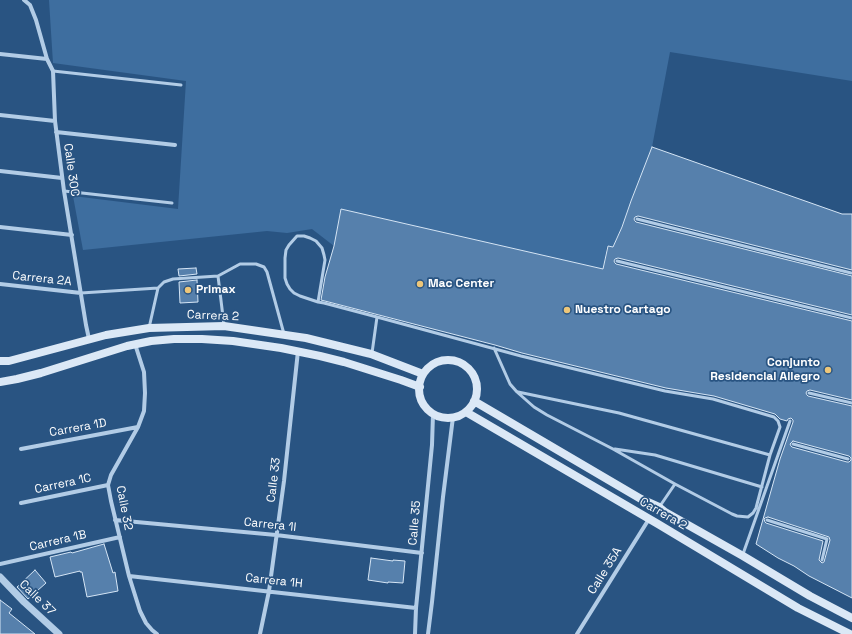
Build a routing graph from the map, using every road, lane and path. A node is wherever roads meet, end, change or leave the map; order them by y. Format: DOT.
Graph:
graph roads {
  1 [pos="24,0"];
  2 [pos="0,54"];
  3 [pos="47,59"];
  4 [pos="53,71"];
  5 [pos="181,85"];
  6 [pos="0,115"];
  7 [pos="55,121"];
  8 [pos="56,132"];
  9 [pos="175,145"];
  10 [pos="0,171"];
  11 [pos="62,178"];
  12 [pos="64,191"];
  13 [pos="172,203"];
  14 [pos="637,219"];
  15 [pos="0,227"];
  16 [pos="72,235"];
  17 [pos="617,261"];
  18 [pos="851,273"];
  19 [pos="218,276"];
  20 [pos="0,284"];
  21 [pos="158,288"];
  22 [pos="81,293"];
  23 [pos="318,302"];
  24 [pos="377,317"];
  25 [pos="852,318"];
  26 [pos="224,326"];
  27 [pos="149,328"];
  28 [pos="284,334"];
  29 [pos="89,340"];
  30 [pos="135,344"];
  31 [pos="494,348"];
  32 [pos="298,351"];
  33 [pos="371,354"];
  34 [pos="0,361"];
  35 [pos="423,374"];
  36 [pos="0,382"];
  37 [pos="420,387"];
  38 [pos="517,392"];
  39 [pos="809,393"];
  40 [pos="474,401"];
  41 [pos="852,403"];
  42 [pos="466,412"];
  43 [pos="433,414"];
  44 [pos="452,417"];
  45 [pos="790,421"];
  46 [pos="138,427"];
  47 [pos="793,444"];
  48 [pos="22,449"];
  49 [pos="613,449"];
  50 [pos="770,455"];
  51 [pos="848,459"];
  52 [pos="675,484"];
  53 [pos="108,485"];
  54 [pos="762,487"];
  55 [pos="21,503"];
  56 [pos="659,508"];
  57 [pos="648,519"];
  58 [pos="115,520"];
  59 [pos="768,520"];
  60 [pos="276,535"];
  61 [pos="120,537"];
  62 [pos="422,552"];
  63 [pos="743,556"];
  64 [pos="822,560"];
  65 [pos="0,564"];
  66 [pos="129,576"];
  67 [pos="0,577"];
  68 [pos="269,591"];
  69 [pos="416,608"];
  70 [pos="852,618"];
  71 [pos="846,633"];
  72 [pos="59,634"];
  73 [pos="157,634"];
  74 [pos="260,634"];
  75 [pos="415,634"];
  76 [pos="428,634"];
  77 [pos="577,634"];
  1 -- 3 [label="street, Calle 30C"];
  2 -- 3 [label="street"];
  3 -- 4 [label="street, Calle 30C"];
  4 -- 5 [label="lane"];
  4 -- 7 [label="street, Calle 30C"];
  6 -- 7 [label="street"];
  7 -- 8 [label="street, Calle 30C"];
  8 -- 9 [label="street"];
  8 -- 11 [label="street, Calle 30C"];
  10 -- 11 [label="street"];
  11 -- 12 [label="street, Calle 30C"];
  12 -- 13 [label="lane"];
  12 -- 16 [label="street, Calle 30C"];
  14 -- 18 [label="lane"];
  15 -- 16 [label="street"];
  16 -- 22 [label="street, Calle 30C"];
  17 -- 25 [label="lane"];
  19 -- 21 [label="lane"];
  19 -- 26 [label="lane"];
  19 -- 28 [label="lane"];
  20 -- 22 [label="street, Carrera 2A"];
  21 -- 22 [label="lane"];
  21 -- 27 [label="lane"];
  22 -- 29 [label="street, Calle 30C"];
  23 -- 23 [label="lane"];
  23 -- 24 [label="lane"];
  24 -- 31 [label="lane"];
  24 -- 33 [label="lane"];
  26 -- 27 [label="main road, Carrera 2"];
  26 -- 28 [label="main road, Carrera 2"];
  27 -- 29 [label="main road, Carrera 2"];
  28 -- 33 [label="main road, Carrera 2"];
  29 -- 34 [label="main road, Carrera 2"];
  30 -- 32 [label="main road, Carrera 2"];
  30 -- 36 [label="main road, Carrera 2"];
  30 -- 46 [label="street, Calle 32"];
  31 -- 38 [label="lane"];
  31 -- 50 [label="lane"];
  32 -- 37 [label="main road, Carrera 2"];
  32 -- 60 [label="street, Calle 33"];
  33 -- 35 [label="main road, Carrera 2"];
  35 -- 37 [label="main road"];
  35 -- 40 [label="main road"];
  37 -- 43 [label="main road"];
  38 -- 49 [label="lane"];
  38 -- 50 [label="lane"];
  39 -- 41 [label="lane"];
  40 -- 42 [label="main road"];
  40 -- 56 [label="main road, Carrera 2"];
  42 -- 44 [label="main road"];
  42 -- 57 [label="main road, Carrera 2"];
  43 -- 44 [label="main road"];
  43 -- 62 [label="street, Calle 35"];
  44 -- 76 [label="street, Calle 35"];
  45 -- 63 [label="lane"];
  46 -- 48 [label="street, Carrera 1D"];
  46 -- 53 [label="street, Calle 32"];
  47 -- 51 [label="lane"];
  49 -- 52 [label="lane"];
  49 -- 54 [label="lane"];
  50 -- 54 [label="lane"];
  52 -- 54 [label="lane"];
  52 -- 56 [label="lane"];
  53 -- 55 [label="street, Carrera 1C"];
  53 -- 58 [label="street, Calle 32"];
  56 -- 63 [label="main road, Carrera 2"];
  57 -- 71 [label="main road, Carrera 2"];
  57 -- 77 [label="street, Calle 35A"];
  58 -- 60 [label="street, Carrera 1I"];
  58 -- 61 [label="street, Calle 32"];
  59 -- 64 [label="lane"];
  60 -- 62 [label="street, Carrera 1I"];
  60 -- 68 [label="street, Calle 33"];
  61 -- 65 [label="street, Carrera 1B"];
  61 -- 66 [label="street, Calle 32"];
  62 -- 69 [label="street, Calle 35"];
  63 -- 70 [label="main road, Carrera 2"];
  66 -- 68 [label="street, Carrera 1H"];
  66 -- 73 [label="street, Calle 32"];
  67 -- 72 [label="street, Calle 37"];
  68 -- 69 [label="street, Carrera 1H"];
  68 -- 74 [label="street, Calle 33"];
  69 -- 75 [label="street, Calle 35"];
}
